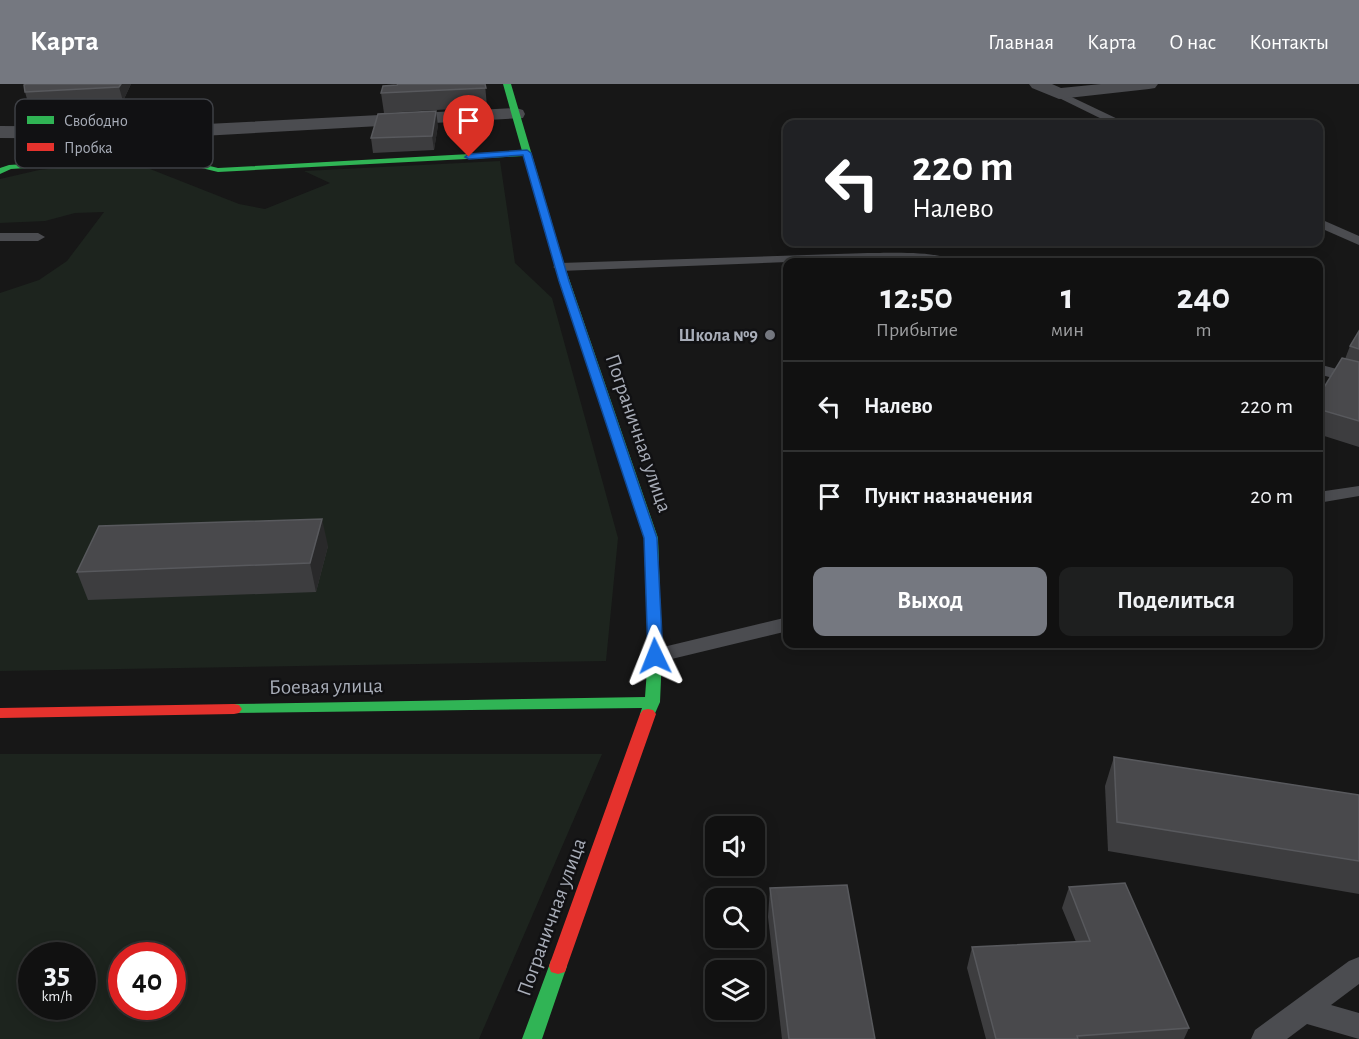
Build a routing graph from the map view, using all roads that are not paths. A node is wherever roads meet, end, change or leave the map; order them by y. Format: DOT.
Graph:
graph roads {
  1 [pos="507,84"];
  2 [pos="1038,84"];
  3 [pos="1149,84"];
  4 [pos="1059,93"];
  5 [pos="516,114"];
  6 [pos="1112,120"];
  7 [pos="213,130"];
  8 [pos="0,132"];
  9 [pos="15,132"];
  10 [pos="527,153"];
  11 [pos="15,167"];
  12 [pos="210,168"];
  13 [pos="0,171"];
  14 [pos="1323,224"];
  15 [pos="0,237"];
  16 [pos="38,237"];
  17 [pos="1359,241"];
  18 [pos="837,258"];
  19 [pos="917,258"];
  20 [pos="783,260"];
  21 [pos="560,267"];
  22 [pos="1323,370"];
  23 [pos="1359,380"];
  24 [pos="1359,491"];
  25 [pos="1323,497"];
  26 [pos="783,625"];
  27 [pos="655,656"];
  28 [pos="652,702"];
  29 [pos="0,713"];
  30 [pos="1359,969"];
  31 [pos="1303,1011"];
  32 [pos="1359,1026"];
  33 [pos="532,1039"];
  34 [pos="1265,1039"];
  1 -- 5 [label="street, Пограничная улица"];
  2 -- 4 [label="street"];
  3 -- 4 [label="street"];
  4 -- 6 [label="lane"];
  5 -- 7 [label="street"];
  5 -- 10 [label="street, Пограничная улица"];
  8 -- 9 [label="street"];
  10 -- 12 [label="street"];
  10 -- 21 [label="street, Пограничная улица"];
  11 -- 13 [label="street"];
  14 -- 17 [label="lane"];
  15 -- 16 [label="lane"];
  18 -- 19 [label="lane"];
  20 -- 21 [label="lane"];
  21 -- 27 [label="street, Пограничная улица"];
  22 -- 23 [label="lane"];
  24 -- 25 [label="lane"];
  26 -- 27 [label="lane"];
  27 -- 28 [label="street, Пограничная улица"];
  28 -- 29 [label="street, Боевая улица"];
  28 -- 33 [label="street, Пограничная улица"];
  30 -- 31 [label="lane"];
  31 -- 32 [label="lane"];
  31 -- 34 [label="lane"];
}
